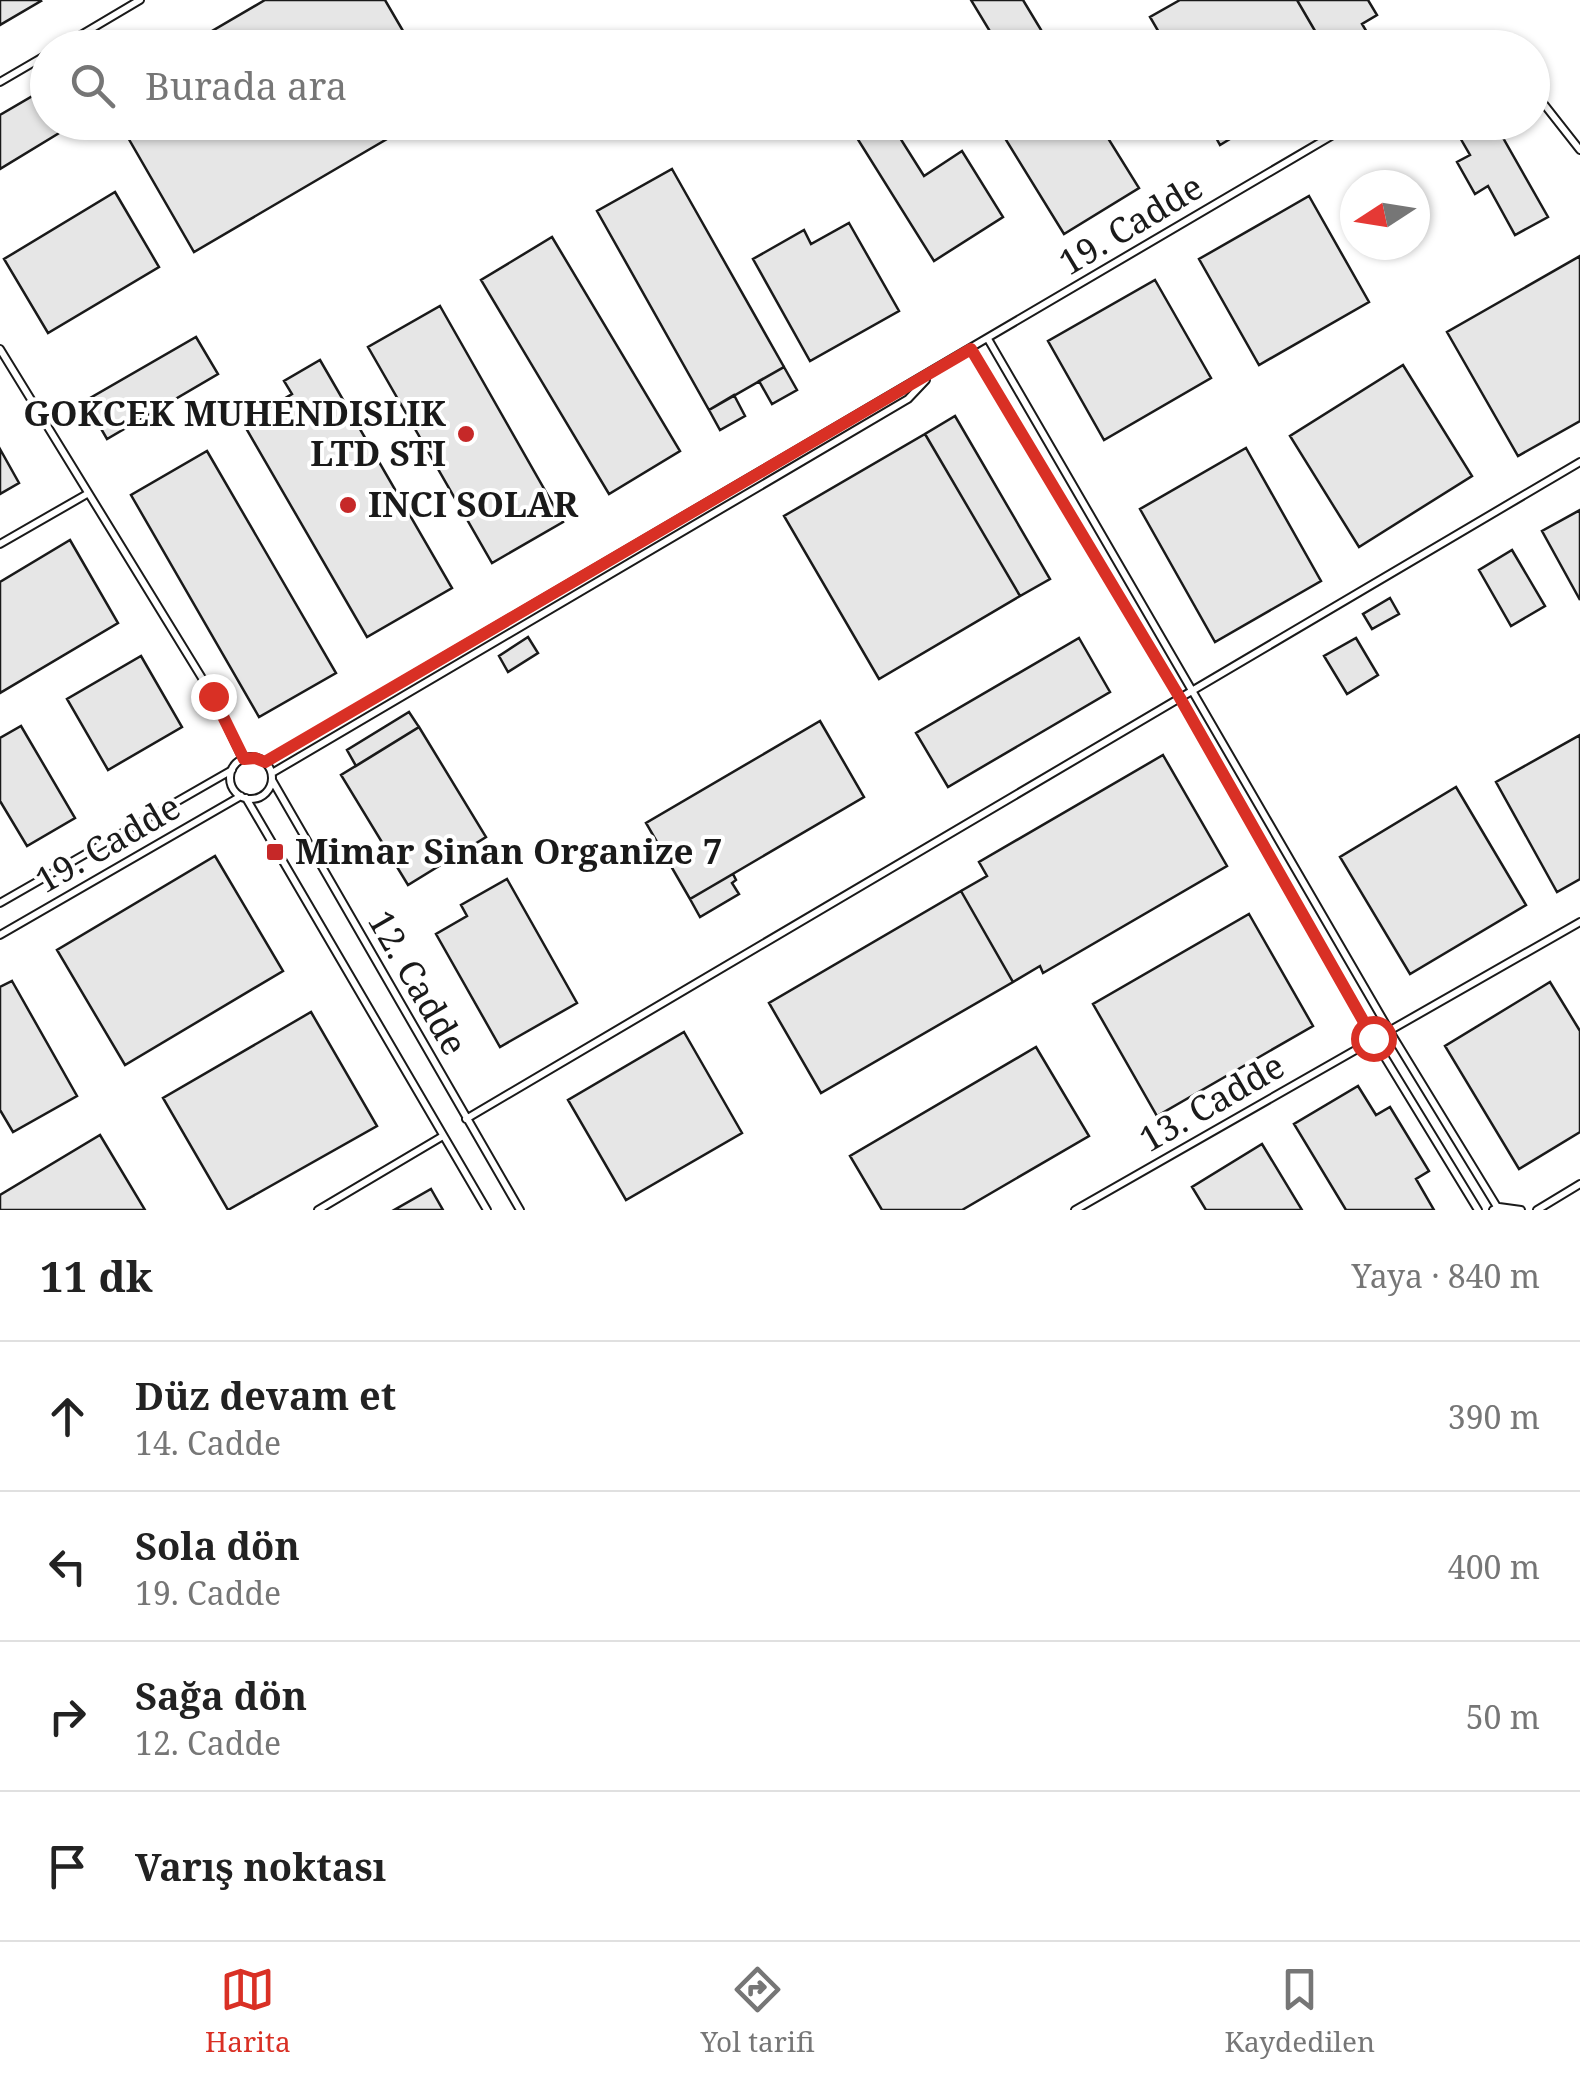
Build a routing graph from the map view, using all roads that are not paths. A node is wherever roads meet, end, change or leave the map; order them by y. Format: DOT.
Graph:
graph roads {
  1 [pos="140,0"];
  2 [pos="89,30"];
  3 [pos="30,64"];
  4 [pos="0,82"];
  5 [pos="1550,112"];
  6 [pos="1325,140"];
  7 [pos="1580,150"];
  8 [pos="988,339"];
  9 [pos="0,349"];
  10 [pos="971,349"];
  11 [pos="934,372"];
  12 [pos="1580,462"];
  13 [pos="87,494"];
  14 [pos="0,544"];
  15 [pos="1194,690"];
  16 [pos="1180,698"];
  17 [pos="244,759"];
  18 [pos="265,762"];
  19 [pos="232,770"];
  20 [pos="272,776"];
  21 [pos="243,797"];
  22 [pos="0,903"];
  23 [pos="1580,922"];
  24 [pos="0,935"];
  25 [pos="1389,1030"];
  26 [pos="1373,1038"];
  27 [pos="466,1119"];
  28 [pos="443,1136"];
  29 [pos="1580,1184"];
  30 [pos="1497,1209"];
  31 [pos="318,1210"];
  32 [pos="487,1210"];
  33 [pos="520,1210"];
  34 [pos="1075,1210"];
  35 [pos="1478,1210"];
  36 [pos="1522,1210"];
  37 [pos="1537,1210"];
  1 -- 2 [label="lane"];
  3 -- 4 [label="lane"];
  5 -- 7 [label="lane"];
  6 -- 8 [label="lane, 19. Cadde"];
  8 -- 10 [label="lane, 19. Cadde"];
  8 -- 15 [label="lane"];
  9 -- 13 [label="lane"];
  10 -- 11 [label="lane, 19. Cadde"];
  10 -- 16 [label="lane"];
  11 -- 18 [label="lane, 19. Cadde"];
  11 -- 20 [label="lane, 19. Cadde"];
  12 -- 15 [label="lane"];
  13 -- 14 [label="lane"];
  13 -- 17 [label="lane"];
  15 -- 16 [label="lane"];
  15 -- 25 [label="lane"];
  16 -- 26 [label="lane"];
  16 -- 27 [label="lane"];
  17 -- 18 [label="lane"];
  17 -- 19 [label="lane"];
  18 -- 20 [label="lane"];
  19 -- 21 [label="lane"];
  19 -- 22 [label="lane, 19. Cadde"];
  20 -- 21 [label="lane"];
  20 -- 27 [label="lane, 12. Cadde"];
  21 -- 24 [label="lane, 19. Cadde"];
  21 -- 28 [label="lane, 12. Cadde"];
  23 -- 25 [label="lane, 13. Cadde"];
  25 -- 26 [label="lane, 13. Cadde"];
  25 -- 30 [label="lane"];
  26 -- 34 [label="lane, 13. Cadde"];
  26 -- 35 [label="lane"];
  27 -- 33 [label="lane, 12. Cadde"];
  28 -- 31 [label="lane"];
  28 -- 32 [label="lane, 12. Cadde"];
  29 -- 37 [label="lane"];
  30 -- 36 [label="lane"];
}
